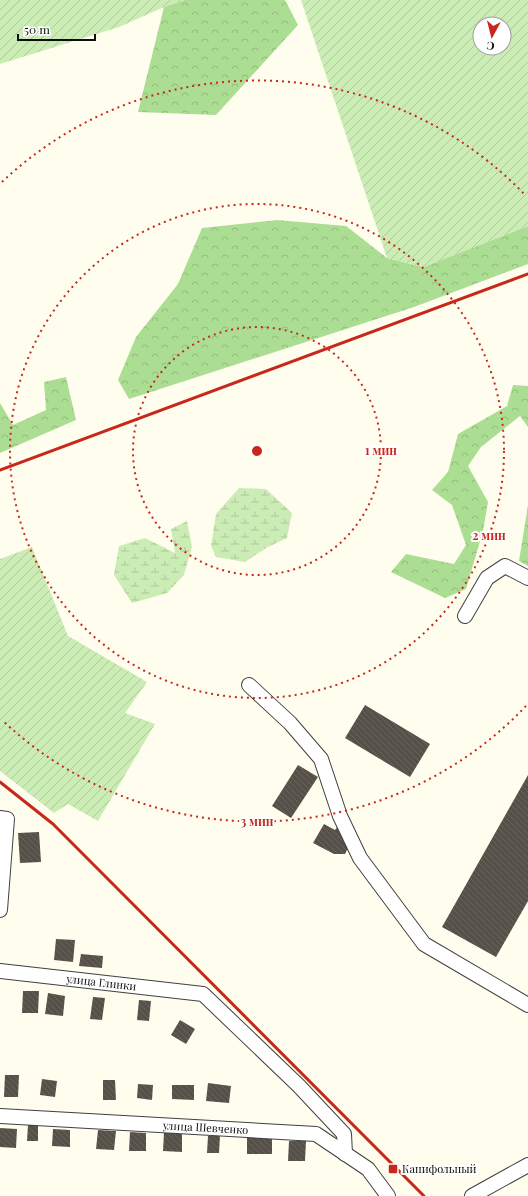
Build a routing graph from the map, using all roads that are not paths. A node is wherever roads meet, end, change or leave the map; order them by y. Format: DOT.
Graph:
graph roads {
  1 [pos="528,578"];
  2 [pos="465,616"];
  3 [pos="249,685"];
  4 [pos="3,819"];
  5 [pos="0,910"];
  6 [pos="0,970"];
  7 [pos="528,1005"];
  8 [pos="0,1116"];
  9 [pos="345,1154"];
  10 [pos="528,1165"];
  11 [pos="388,1196"];
  12 [pos="472,1196"];
  1 -- 2 [label="street"];
  3 -- 7 [label="street"];
  4 -- 5 [label="street"];
  6 -- 9 [label="street, улица Глинки"];
  8 -- 9 [label="street, улица Шевченко"];
  9 -- 11 [label="street, улица Шевченко"];
  10 -- 12 [label="street"];
}
